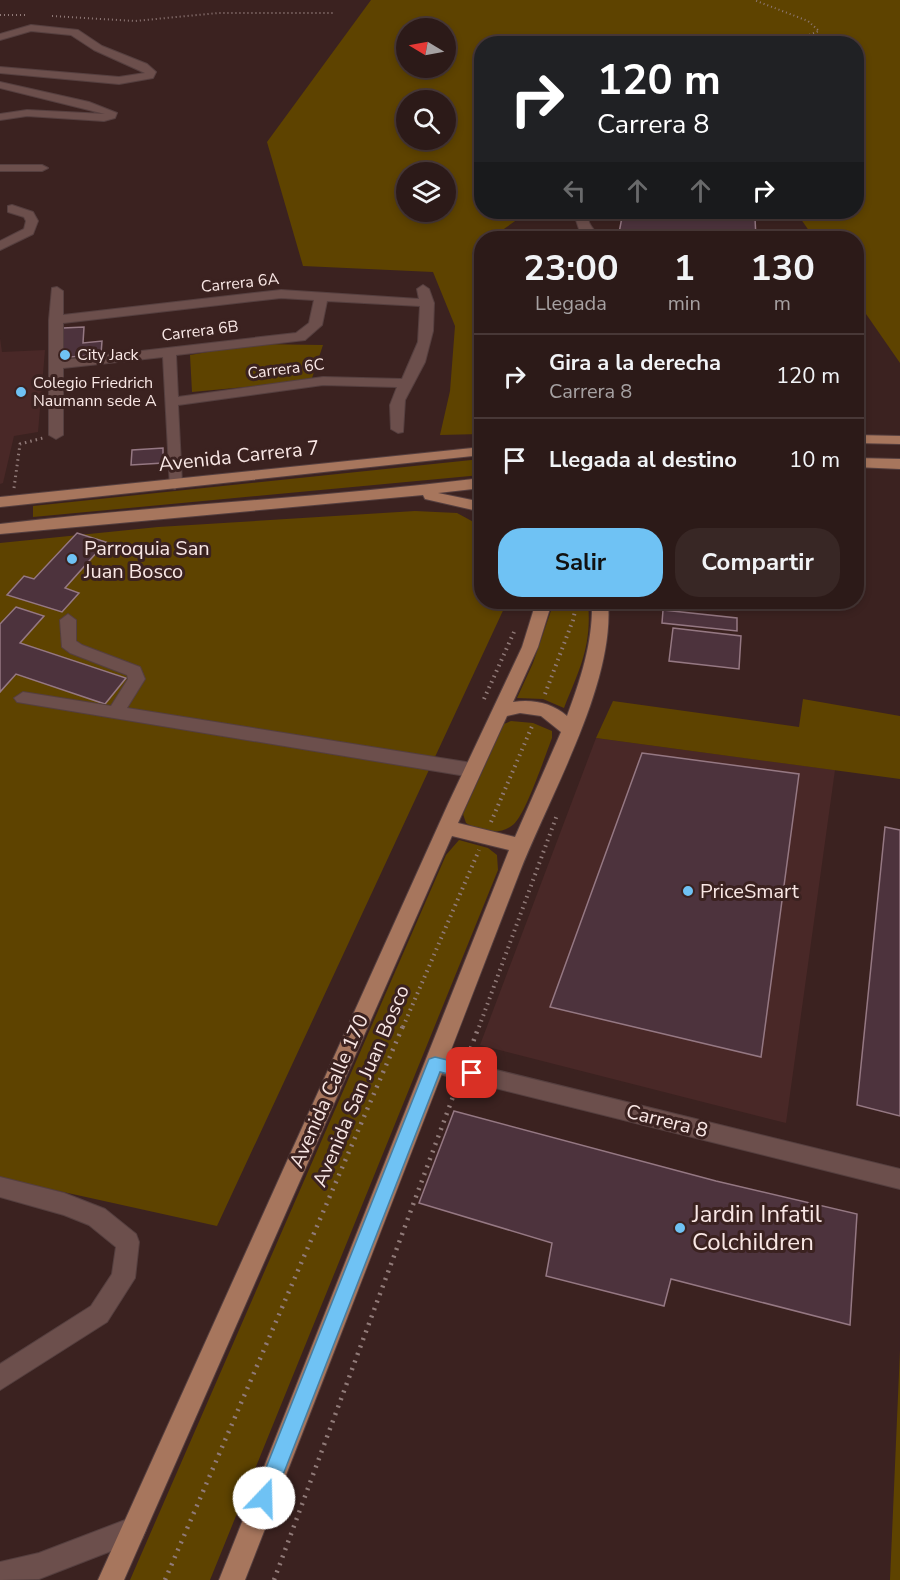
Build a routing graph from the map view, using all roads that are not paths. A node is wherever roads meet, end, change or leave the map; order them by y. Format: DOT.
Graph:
graph roads {
  1 [pos="0,37"];
  2 [pos="0,70"];
  3 [pos="0,85"];
  4 [pos="0,117"];
  5 [pos="0,168"];
  6 [pos="42,168"];
  7 [pos="12,209"];
  8 [pos="0,246"];
  9 [pos="423,289"];
  10 [pos="57,291"];
  11 [pos="321,297"];
  12 [pos="428,303"];
  13 [pos="56,320"];
  14 [pos="170,352"];
  15 [pos="56,365"];
  16 [pos="406,383"];
  17 [pos="171,402"];
  18 [pos="398,429"];
  19 [pos="56,435"];
  20 [pos="864,439"];
  21 [pos="900,440"];
  22 [pos="474,452"];
  23 [pos="864,462"];
  24 [pos="900,464"];
  25 [pos="175,484"];
  26 [pos="474,484"];
  27 [pos="398,492"];
  28 [pos="8,498"];
  29 [pos="474,505"];
  30 [pos="6,528"];
  31 [pos="542,609"];
  32 [pos="600,609"];
  33 [pos="68,620"];
  34 [pos="23,698"];
  35 [pos="501,711"];
  36 [pos="115,713"];
  37 [pos="569,730"];
  38 [pos="472,770"];
  39 [pos="447,827"];
  40 [pos="520,846"];
  41 [pos="435,1064"];
  42 [pos="900,1179"];
  43 [pos="0,1187"];
  44 [pos="0,1378"];
  45 [pos="133,1530"];
  46 [pos="0,1575"];
  47 [pos="111,1580"];
  48 [pos="232,1580"];
  1 -- 2 [label="street"];
  3 -- 4 [label="street"];
  5 -- 6 [label="street"];
  7 -- 8 [label="street"];
  9 -- 12 [label="street"];
  10 -- 13 [label="street"];
  11 -- 12 [label="street, Carrera 6A"];
  11 -- 13 [label="street, Carrera 6A"];
  11 -- 14 [label="street, Carrera 6B"];
  12 -- 16 [label="street"];
  13 -- 15 [label="street"];
  14 -- 15 [label="street, Carrera 6B"];
  14 -- 17 [label="street"];
  15 -- 19 [label="street"];
  16 -- 17 [label="street, Carrera 6C"];
  16 -- 18 [label="street"];
  17 -- 25 [label="street"];
  20 -- 21 [label="main road"];
  22 -- 25 [label="main road, Avenida Carrera 7"];
  23 -- 24 [label="main road"];
  25 -- 28 [label="main road, Avenida Carrera 7"];
  26 -- 27 [label="main road"];
  27 -- 29 [label="main road"];
  27 -- 30 [label="main road"];
  28 -- 30 [label="main road"];
  31 -- 35 [label="main road, Avenida Calle 170"];
  32 -- 37 [label="main road"];
  33 -- 36 [label="street"];
  34 -- 36 [label="street"];
  35 -- 37 [label="main road"];
  35 -- 38 [label="main road, Avenida Calle 170"];
  36 -- 38 [label="street"];
  37 -- 40 [label="main road"];
  38 -- 39 [label="main road, Avenida Calle 170"];
  39 -- 40 [label="main road"];
  39 -- 45 [label="main road, Avenida Calle 170"];
  40 -- 41 [label="main road"];
  41 -- 42 [label="street, Carrera 8"];
  41 -- 48 [label="main road"];
  43 -- 44 [label="street"];
  45 -- 46 [label="street"];
  45 -- 47 [label="main road, Avenida Calle 170"];
}
